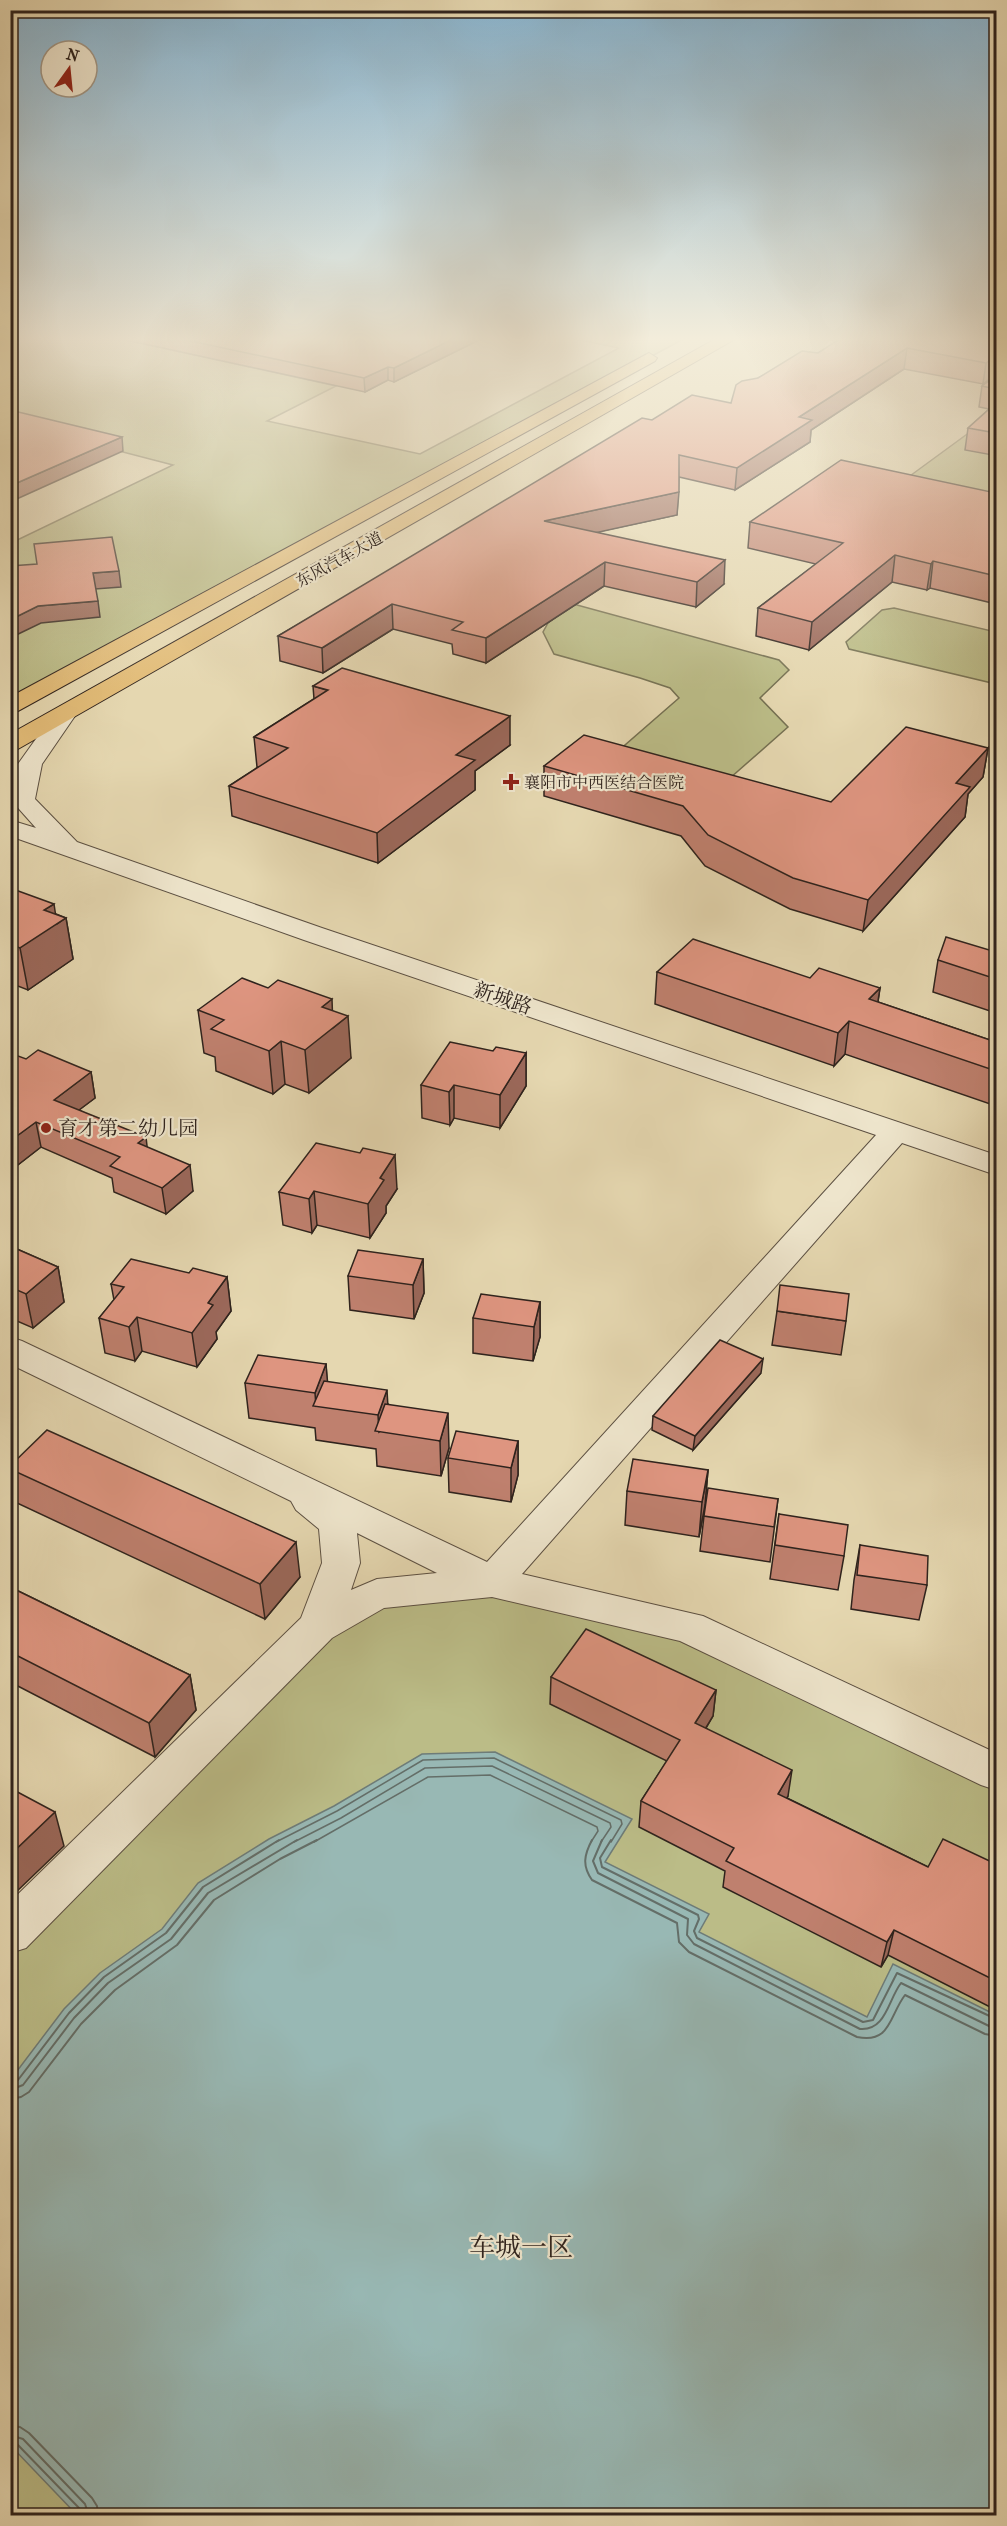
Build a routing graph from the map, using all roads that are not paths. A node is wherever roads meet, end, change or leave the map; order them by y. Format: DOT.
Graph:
graph roads {
  1 [pos="469,456"];
  2 [pos="522,456"];
  3 [pos="10,706"];
  4 [pos="66,713"];
  5 [pos="10,744"];
  6 [pos="10,827"];
  7 [pos="10,845"];
  8 [pos="71,849"];
  9 [pos="897,1131"];
  10 [pos="996,1165"];
  11 [pos="10,1349"];
  12 [pos="289,1484"];
  13 [pos="492,1582"];
  14 [pos="318,1627"];
  15 [pos="996,1772"];
  16 [pos="10,1933"];
  1 -- 3 [label="main road, 东风汽车大道"];
  2 -- 4 [label="main road, 东风汽车大道"];
  4 -- 5 [label="main road, 东风汽车大道"];
  4 -- 8 [label="street"];
  6 -- 8 [label="street, 新城路"];
  7 -- 8 [label="street"];
  8 -- 9 [label="street, 新城路"];
  9 -- 10 [label="street, 新城路"];
  9 -- 13 [label="street"];
  11 -- 12 [label="street"];
  12 -- 13 [label="street"];
  12 -- 14 [label="street"];
  13 -- 14 [label="street"];
  13 -- 15 [label="street"];
  14 -- 16 [label="street"];
}
